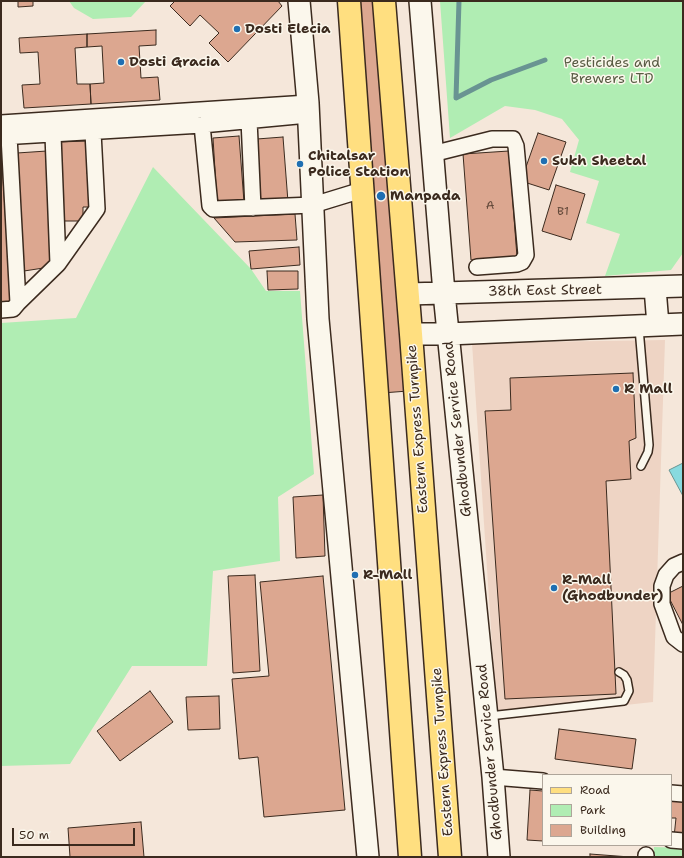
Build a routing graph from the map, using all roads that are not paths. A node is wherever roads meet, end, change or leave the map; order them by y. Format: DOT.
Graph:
graph roads {
  1 [pos="299,1"];
  2 [pos="349,1"];
  3 [pos="384,1"];
  4 [pos="420,1"];
  5 [pos="308,109"];
  6 [pos="248,120"];
  7 [pos="1,123"];
  8 [pos="202,125"];
  9 [pos="93,132"];
  10 [pos="53,135"];
  11 [pos="5,137"];
  12 [pos="432,154"];
  13 [pos="362,190"];
  14 [pos="313,205"];
  15 [pos="253,208"];
  16 [pos="58,264"];
  17 [pos="477,267"];
  18 [pos="683,286"];
  19 [pos="655,288"];
  20 [pos="444,293"];
  21 [pos="408,294"];
  22 [pos="18,303"];
  23 [pos="1,310"];
  24 [pos="683,324"];
  25 [pos="648,325"];
  26 [pos="412,334"];
  27 [pos="448,334"];
  28 [pos="641,466"];
  29 [pos="683,562"];
  30 [pos="683,644"];
  31 [pos="619,672"];
  32 [pos="487,716"];
  33 [pos="493,777"];
  34 [pos="542,781"];
  35 [pos="672,793"];
  36 [pos="683,794"];
  37 [pos="672,840"];
  38 [pos="683,841"];
  39 [pos="368,857"];
  40 [pos="410,857"];
  41 [pos="450,857"];
  42 [pos="499,857"];
  1 -- 5 [label="street"];
  2 -- 13 [label="main road"];
  3 -- 21 [label="main road, Eastern Express Turnpike"];
  4 -- 12 [label="street, Ghodbunder Service Road"];
  5 -- 6 [label="street"];
  5 -- 7 [label="street"];
  5 -- 14 [label="street"];
  6 -- 8 [label="street"];
  6 -- 15 [label="street"];
  8 -- 9 [label="street"];
  8 -- 15 [label="street"];
  9 -- 10 [label="street"];
  9 -- 16 [label="street"];
  10 -- 11 [label="street"];
  10 -- 16 [label="street"];
  11 -- 22 [label="street"];
  12 -- 17 [label="street"];
  12 -- 20 [label="street, Ghodbunder Service Road"];
  13 -- 14 [label="street"];
  13 -- 40 [label="main road"];
  14 -- 15 [label="street"];
  14 -- 39 [label="street"];
  16 -- 22 [label="street"];
  18 -- 19 [label="street, 38th East Street"];
  19 -- 20 [label="street, 38th East Street"];
  19 -- 25 [label="street"];
  20 -- 21 [label="street, 38th East Street"];
  20 -- 27 [label="street, Ghodbunder Service Road"];
  21 -- 26 [label="main road, Eastern Express Turnpike"];
  22 -- 23 [label="street"];
  24 -- 25 [label="street"];
  25 -- 27 [label="street"];
  25 -- 28 [label="lane"];
  26 -- 27 [label="street"];
  26 -- 41 [label="main road, Eastern Express Turnpike"];
  27 -- 32 [label="street, Ghodbunder Service Road"];
  29 -- 30 [label="street"];
  31 -- 32 [label="lane"];
  32 -- 33 [label="street, Ghodbunder Service Road"];
  33 -- 34 [label="street"];
  33 -- 42 [label="street, Ghodbunder Service Road"];
  35 -- 36 [label="street"];
  37 -- 38 [label="street"];
}
